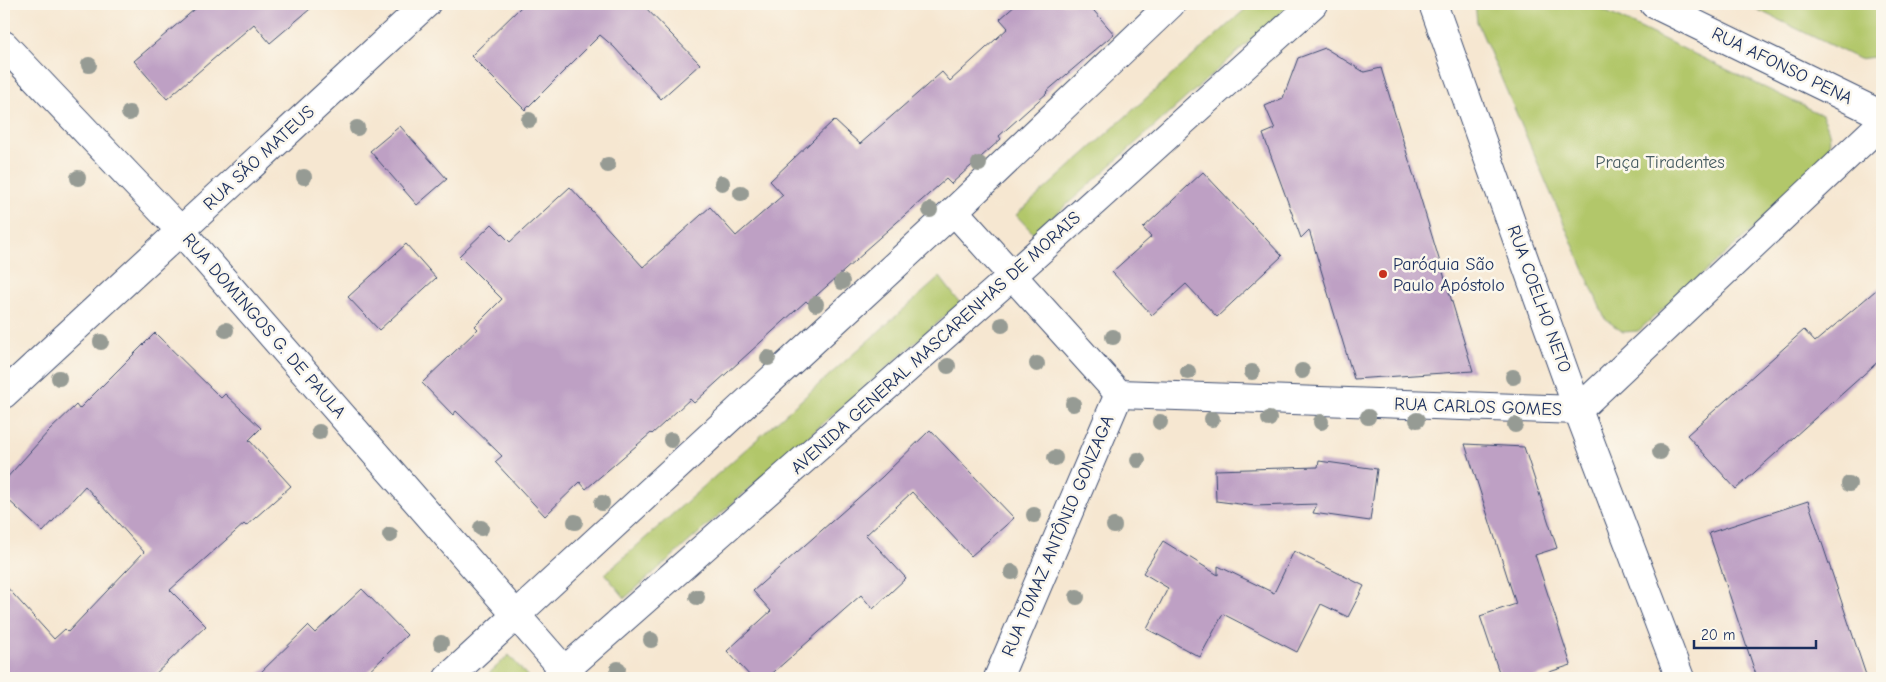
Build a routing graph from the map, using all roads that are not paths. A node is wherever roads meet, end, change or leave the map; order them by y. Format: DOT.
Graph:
graph roads {
  1 [pos="426,4"];
  2 [pos="1171,4"];
  3 [pos="1313,4"];
  4 [pos="1433,4"];
  5 [pos="1654,4"];
  6 [pos="4,45"];
  7 [pos="1882,115"];
  8 [pos="1882,123"];
  9 [pos="954,211"];
  10 [pos="180,230"];
  11 [pos="1012,276"];
  12 [pos="4,394"];
  13 [pos="1119,394"];
  14 [pos="1578,410"];
  15 [pos="515,615"];
  16 [pos="564,676"];
  17 [pos="448,678"];
  18 [pos="998,678"];
  19 [pos="1680,678"];
  1 -- 10 [label="street, RUA SÃO MATEUS"];
  2 -- 9 [label="street"];
  3 -- 11 [label="street, AVENIDA GENERAL MASCARENHAS DE MORAIS"];
  4 -- 14 [label="street, RUA COELHO NETO"];
  5 -- 7 [label="street, RUA AFONSO PENA"];
  6 -- 10 [label="street, RUA DOMINGOS G. DE PAULA"];
  8 -- 14 [label="street, RUA CARLOS GOMES"];
  9 -- 11 [label="street"];
  9 -- 15 [label="street"];
  10 -- 12 [label="street, RUA SÃO MATEUS"];
  10 -- 15 [label="street, RUA DOMINGOS G. DE PAULA"];
  11 -- 13 [label="street"];
  11 -- 16 [label="street, AVENIDA GENERAL MASCARENHAS DE MORAIS"];
  13 -- 14 [label="street, RUA CARLOS GOMES"];
  13 -- 18 [label="street, RUA TOMAZ ANTÔNIO GONZAGA"];
  14 -- 19 [label="street, RUA COELHO NETO"];
  15 -- 16 [label="street, RUA DOMINGOS G. DE PAULA"];
  15 -- 17 [label="street"];
}
